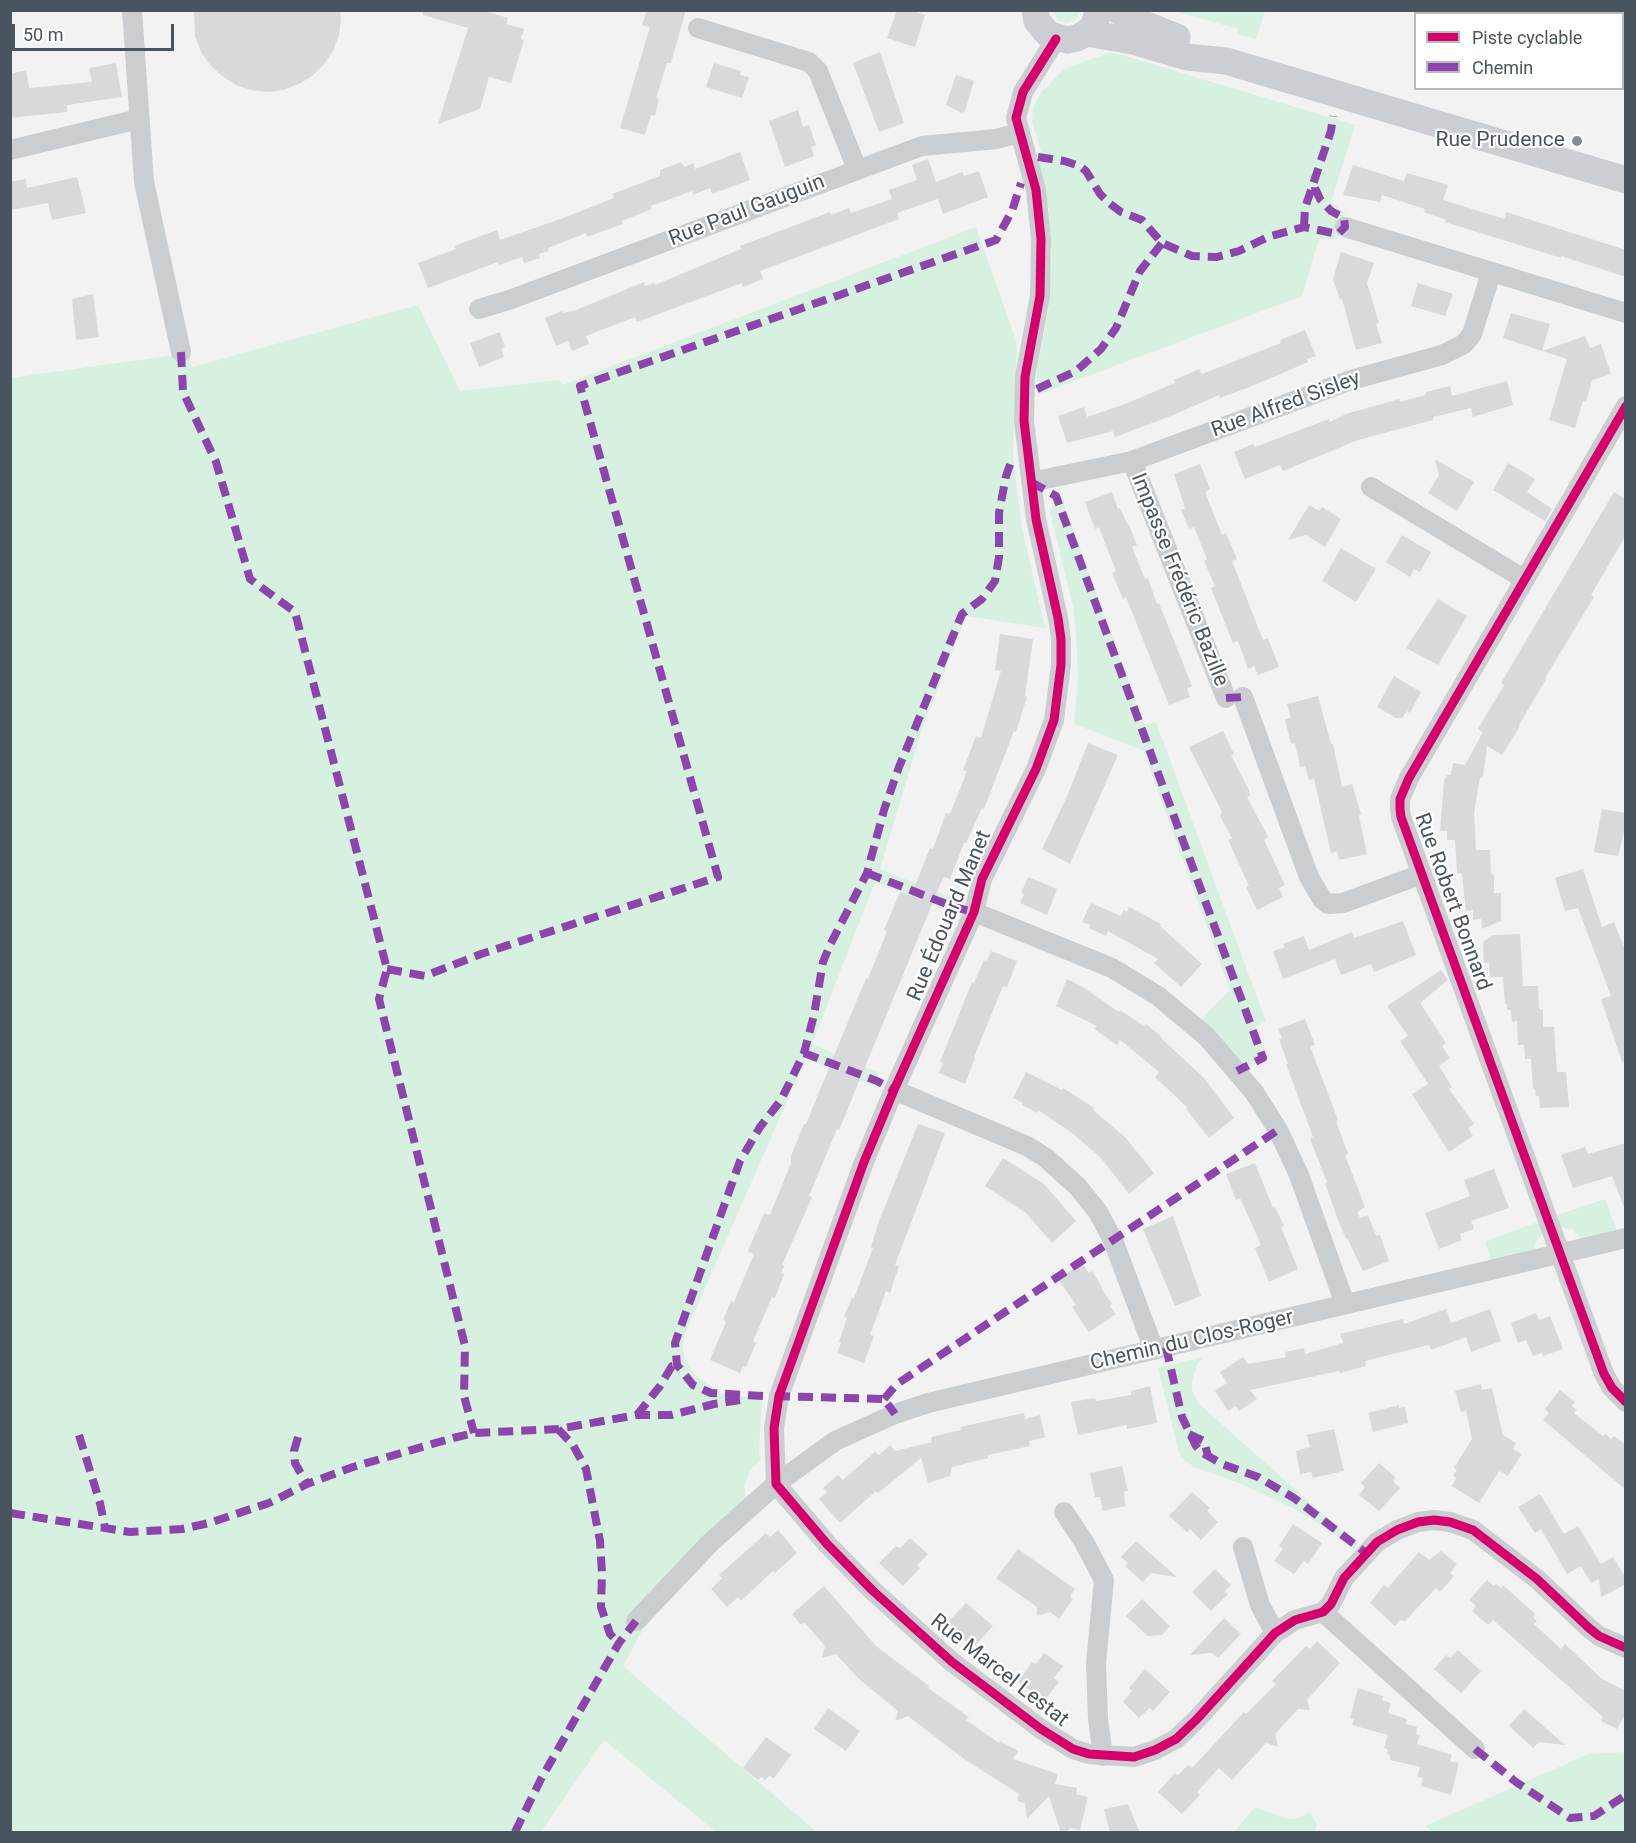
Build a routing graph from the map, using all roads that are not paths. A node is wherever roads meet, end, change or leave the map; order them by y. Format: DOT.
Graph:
graph roads {
  1 [pos="132,10"];
  2 [pos="1117,10"];
  3 [pos="1033,11"];
  4 [pos="1092,22"];
  5 [pos="698,28"];
  6 [pos="1056,39"];
  7 [pos="1226,61"];
  8 [pos="139,119"];
  9 [pos="1020,133"];
  10 [pos="10,150"];
  11 [pos="857,169"];
  12 [pos="1626,180"];
  13 [pos="1345,227"];
  14 [pos="1491,273"];
  15 [pos="479,309"];
  16 [pos="1626,314"];
  17 [pos="181,352"];
  18 [pos="1626,406"];
  19 [pos="1132,461"];
  20 [pos="1031,482"];
  21 [pos="1371,487"];
  22 [pos="1524,579"];
  23 [pos="1422,874"];
  24 [pos="974,912"];
  25 [pos="894,1090"];
  26 [pos="1626,1238"];
  27 [pos="1560,1253"];
  28 [pos="1345,1304"];
  29 [pos="1154,1350"];
  30 [pos="1626,1402"];
  31 [pos="776,1484"];
  32 [pos="1064,1512"];
  33 [pos="1243,1547"];
  34 [pos="1323,1612"];
  35 [pos="636,1621"];
  36 [pos="1275,1633"];
  37 [pos="1626,1648"];
  38 [pos="1475,1749"];
  39 [pos="1103,1756"];
  1 -- 8 [label="street"];
  2 -- 7 [label="main road"];
  3 -- 6 [label="main road"];
  4 -- 6 [label="main road"];
  4 -- 7 [label="main road"];
  5 -- 11 [label="street"];
  6 -- 9 [label="street, Rue Édouard Manet"];
  7 -- 12 [label="main road"];
  8 -- 10 [label="street"];
  8 -- 17 [label="street"];
  9 -- 11 [label="street, Rue Paul Gauguin"];
  9 -- 20 [label="street, Rue Édouard Manet"];
  11 -- 15 [label="street, Rue Paul Gauguin"];
  13 -- 14 [label="street"];
  14 -- 16 [label="street"];
  14 -- 19 [label="street, Rue Alfred Sisley"];
  18 -- 22 [label="street, Rue Robert Bonnard"];
  19 -- 20 [label="street, Rue Alfred Sisley"];
  19 -- 23 [label="street, Impasse Frédéric Bazille"];
  20 -- 24 [label="street, Rue Édouard Manet"];
  21 -- 22 [label="street"];
  22 -- 23 [label="street, Rue Robert Bonnard"];
  23 -- 27 [label="street, Rue Robert Bonnard"];
  24 -- 25 [label="street, Rue Édouard Manet"];
  24 -- 28 [label="street"];
  25 -- 29 [label="street"];
  25 -- 31 [label="street, Rue Édouard Manet"];
  26 -- 27 [label="street, Chemin du Clos-Roger"];
  27 -- 28 [label="street, Chemin du Clos-Roger"];
  27 -- 30 [label="street, Rue Robert Bonnard"];
  28 -- 29 [label="street, Chemin du Clos-Roger"];
  29 -- 31 [label="street, Chemin du Clos-Roger"];
  31 -- 35 [label="street, Chemin du Clos-Roger"];
  31 -- 39 [label="street, Rue Marcel Lestat"];
  32 -- 39 [label="street"];
  33 -- 36 [label="street"];
  34 -- 36 [label="street, Rue Marcel Lestat"];
  34 -- 37 [label="street"];
  34 -- 38 [label="street"];
  36 -- 39 [label="street, Rue Marcel Lestat"];
}
